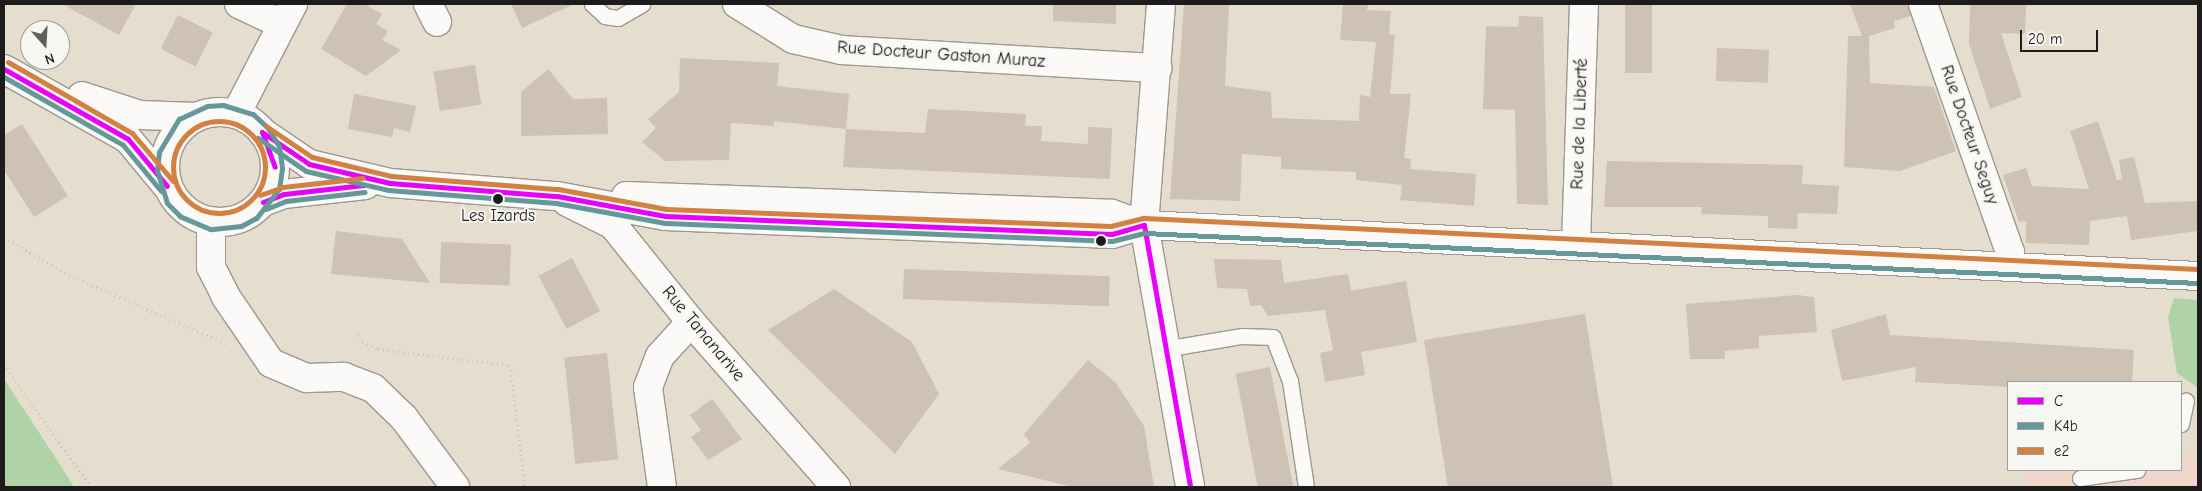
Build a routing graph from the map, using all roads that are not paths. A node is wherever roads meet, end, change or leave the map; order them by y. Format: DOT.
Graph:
graph roads {
  1 [pos="239,4"];
  2 [pos="592,4"];
  3 [pos="642,4"];
  4 [pos="737,4"];
  5 [pos="1161,4"];
  6 [pos="1584,4"];
  7 [pos="1923,4"];
  8 [pos="287,14"];
  9 [pos="4,68"];
  10 [pos="1157,68"];
  11 [pos="236,114"];
  12 [pos="197,116"];
  13 [pos="262,132"];
  14 [pos="390,182"];
  15 [pos="167,186"];
  16 [pos="557,196"];
  17 [pos="263,202"];
  18 [pos="211,222"];
  19 [pos="1144,225"];
  20 [pos="1576,244"];
  21 [pos="2010,266"];
  22 [pos="2198,276"];
  23 [pos="691,322"];
  24 [pos="1164,349"];
  25 [pos="2186,401"];
  26 [pos="2182,419"];
  27 [pos="2135,471"];
  28 [pos="2080,478"];
  29 [pos="2121,480"];
  30 [pos="455,487"];
  31 [pos="662,487"];
  32 [pos="836,487"];
  33 [pos="1190,487"];
  34 [pos="1306,487"];
  1 -- 8 [label="main road"];
  2 -- 3 [label="lane"];
  4 -- 10 [label="main road, Rue Docteur Gaston Muraz"];
  5 -- 10 [label="main road"];
  6 -- 20 [label="main road, Rue de la Liberté"];
  7 -- 21 [label="main road, Rue Docteur Seguy"];
  8 -- 11 [label="main road"];
  9 -- 12 [label="main road"];
  9 -- 15 [label="main road"];
  10 -- 19 [label="main road"];
  11 -- 12 [label="main road"];
  11 -- 13 [label="main road"];
  12 -- 15 [label="main road"];
  13 -- 14 [label="main road"];
  13 -- 17 [label="main road"];
  14 -- 16 [label="main road"];
  14 -- 17 [label="main road"];
  15 -- 18 [label="main road"];
  16 -- 19 [label="main road"];
  16 -- 23 [label="main road, Rue Tananarive"];
  17 -- 18 [label="main road"];
  18 -- 30 [label="main road"];
  19 -- 20 [label="main road"];
  19 -- 24 [label="main road"];
  20 -- 21 [label="main road"];
  21 -- 22 [label="main road"];
  23 -- 31 [label="main road"];
  23 -- 32 [label="main road, Rue Tananarive"];
  24 -- 33 [label="main road"];
  24 -- 34 [label="lane"];
  25 -- 26 [label="lane"];
  27 -- 29 [label="lane"];
  28 -- 29 [label="lane"];
}
